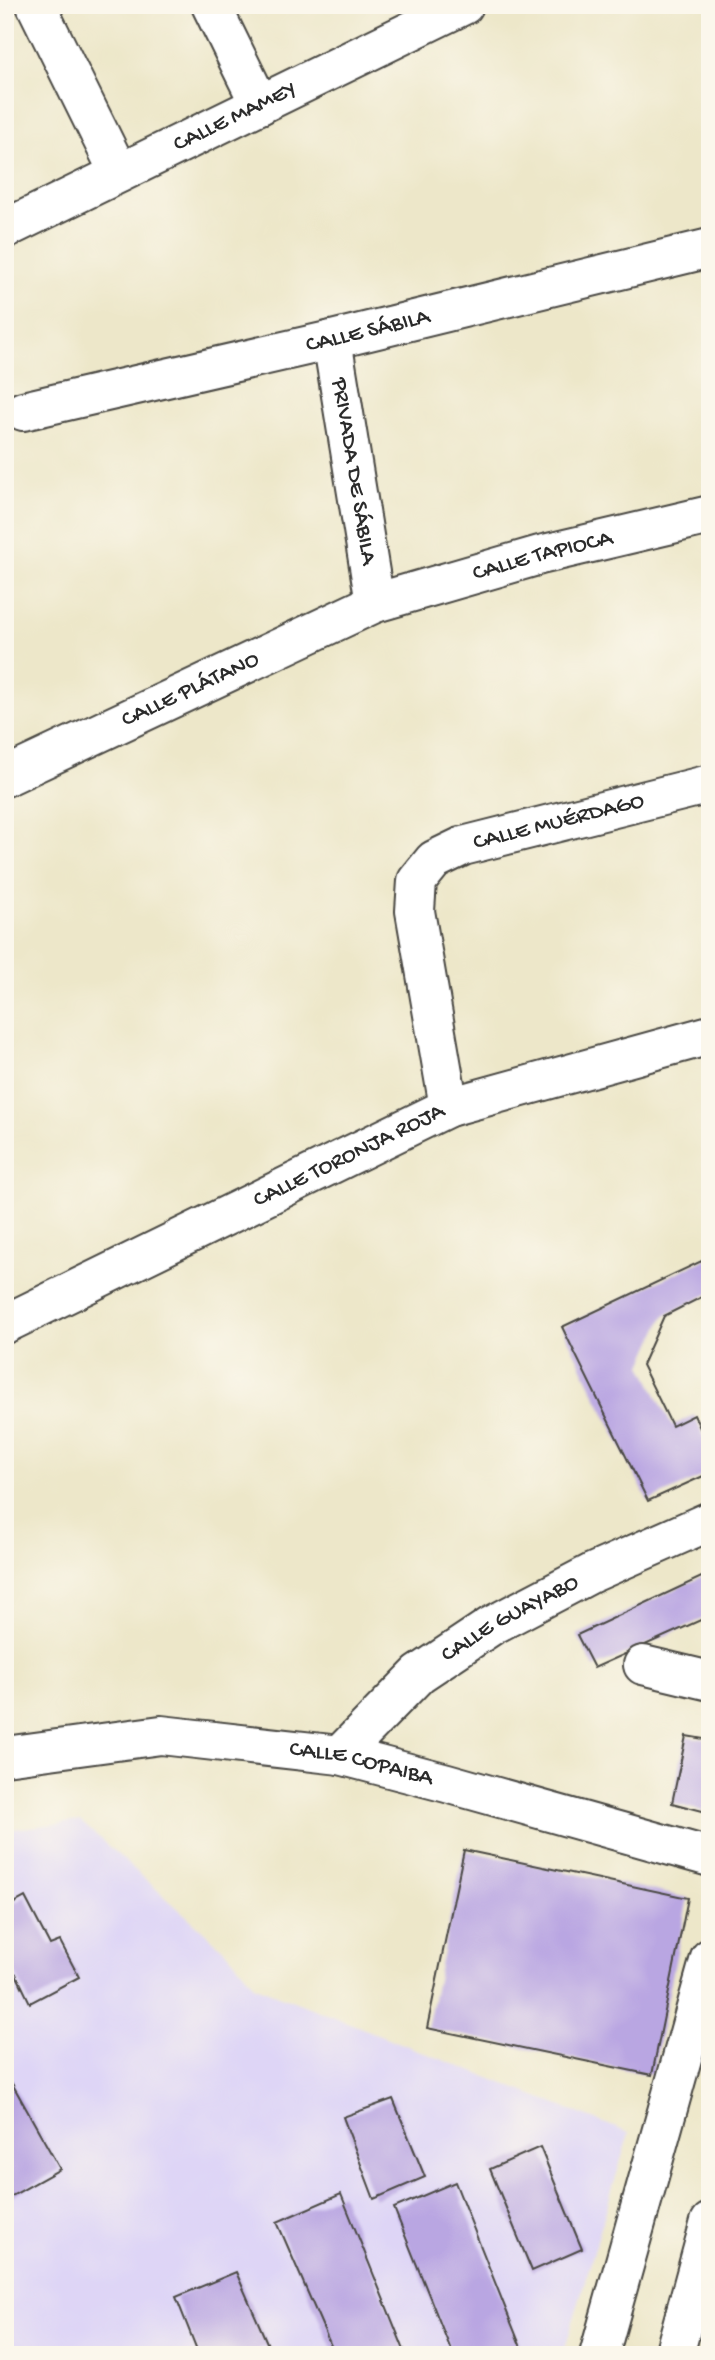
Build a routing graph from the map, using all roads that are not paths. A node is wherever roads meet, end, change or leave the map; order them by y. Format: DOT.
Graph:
graph roads {
  1 [pos="36,5"];
  2 [pos="211,5"];
  3 [pos="464,5"];
  4 [pos="416,16"];
  5 [pos="260,106"];
  6 [pos="119,173"];
  7 [pos="5,229"];
  8 [pos="710,248"];
  9 [pos="332,340"];
  10 [pos="23,411"];
  11 [pos="710,515"];
  12 [pos="375,603"];
  13 [pos="5,777"];
  14 [pos="710,784"];
  15 [pos="710,1035"];
  16 [pos="449,1107"];
  17 [pos="5,1324"];
  18 [pos="710,1521"];
  19 [pos="643,1665"];
  20 [pos="710,1681"];
  21 [pos="340,1755"];
  22 [pos="5,1756"];
  23 [pos="710,1857"];
  24 [pos="710,1958"];
  25 [pos="710,2221"];
  26 [pos="599,2355"];
  27 [pos="674,2355"];
  1 -- 6 [label="street"];
  2 -- 5 [label="street"];
  3 -- 4 [label="street, CALLE MAMEY"];
  4 -- 5 [label="street, CALLE MAMEY"];
  5 -- 6 [label="street, CALLE MAMEY"];
  6 -- 7 [label="street, CALLE MAMEY"];
  8 -- 9 [label="street, CALLE SÁBILA"];
  9 -- 10 [label="street, CALLE SÁBILA"];
  9 -- 12 [label="street, PRIVADA DE SÁBILA"];
  11 -- 12 [label="street, CALLE TAPIOCA"];
  12 -- 13 [label="street, CALLE PLÁTANO"];
  14 -- 16 [label="street, CALLE MUÉRDAGO"];
  15 -- 16 [label="street, CALLE TORONJA ROJA"];
  16 -- 17 [label="street, CALLE TORONJA ROJA"];
  18 -- 21 [label="street, CALLE GUAYABO"];
  19 -- 20 [label="street"];
  21 -- 22 [label="street, CALLE COPAIBA"];
  21 -- 23 [label="street, CALLE COPAIBA"];
  24 -- 26 [label="street"];
  25 -- 27 [label="street"];
}
